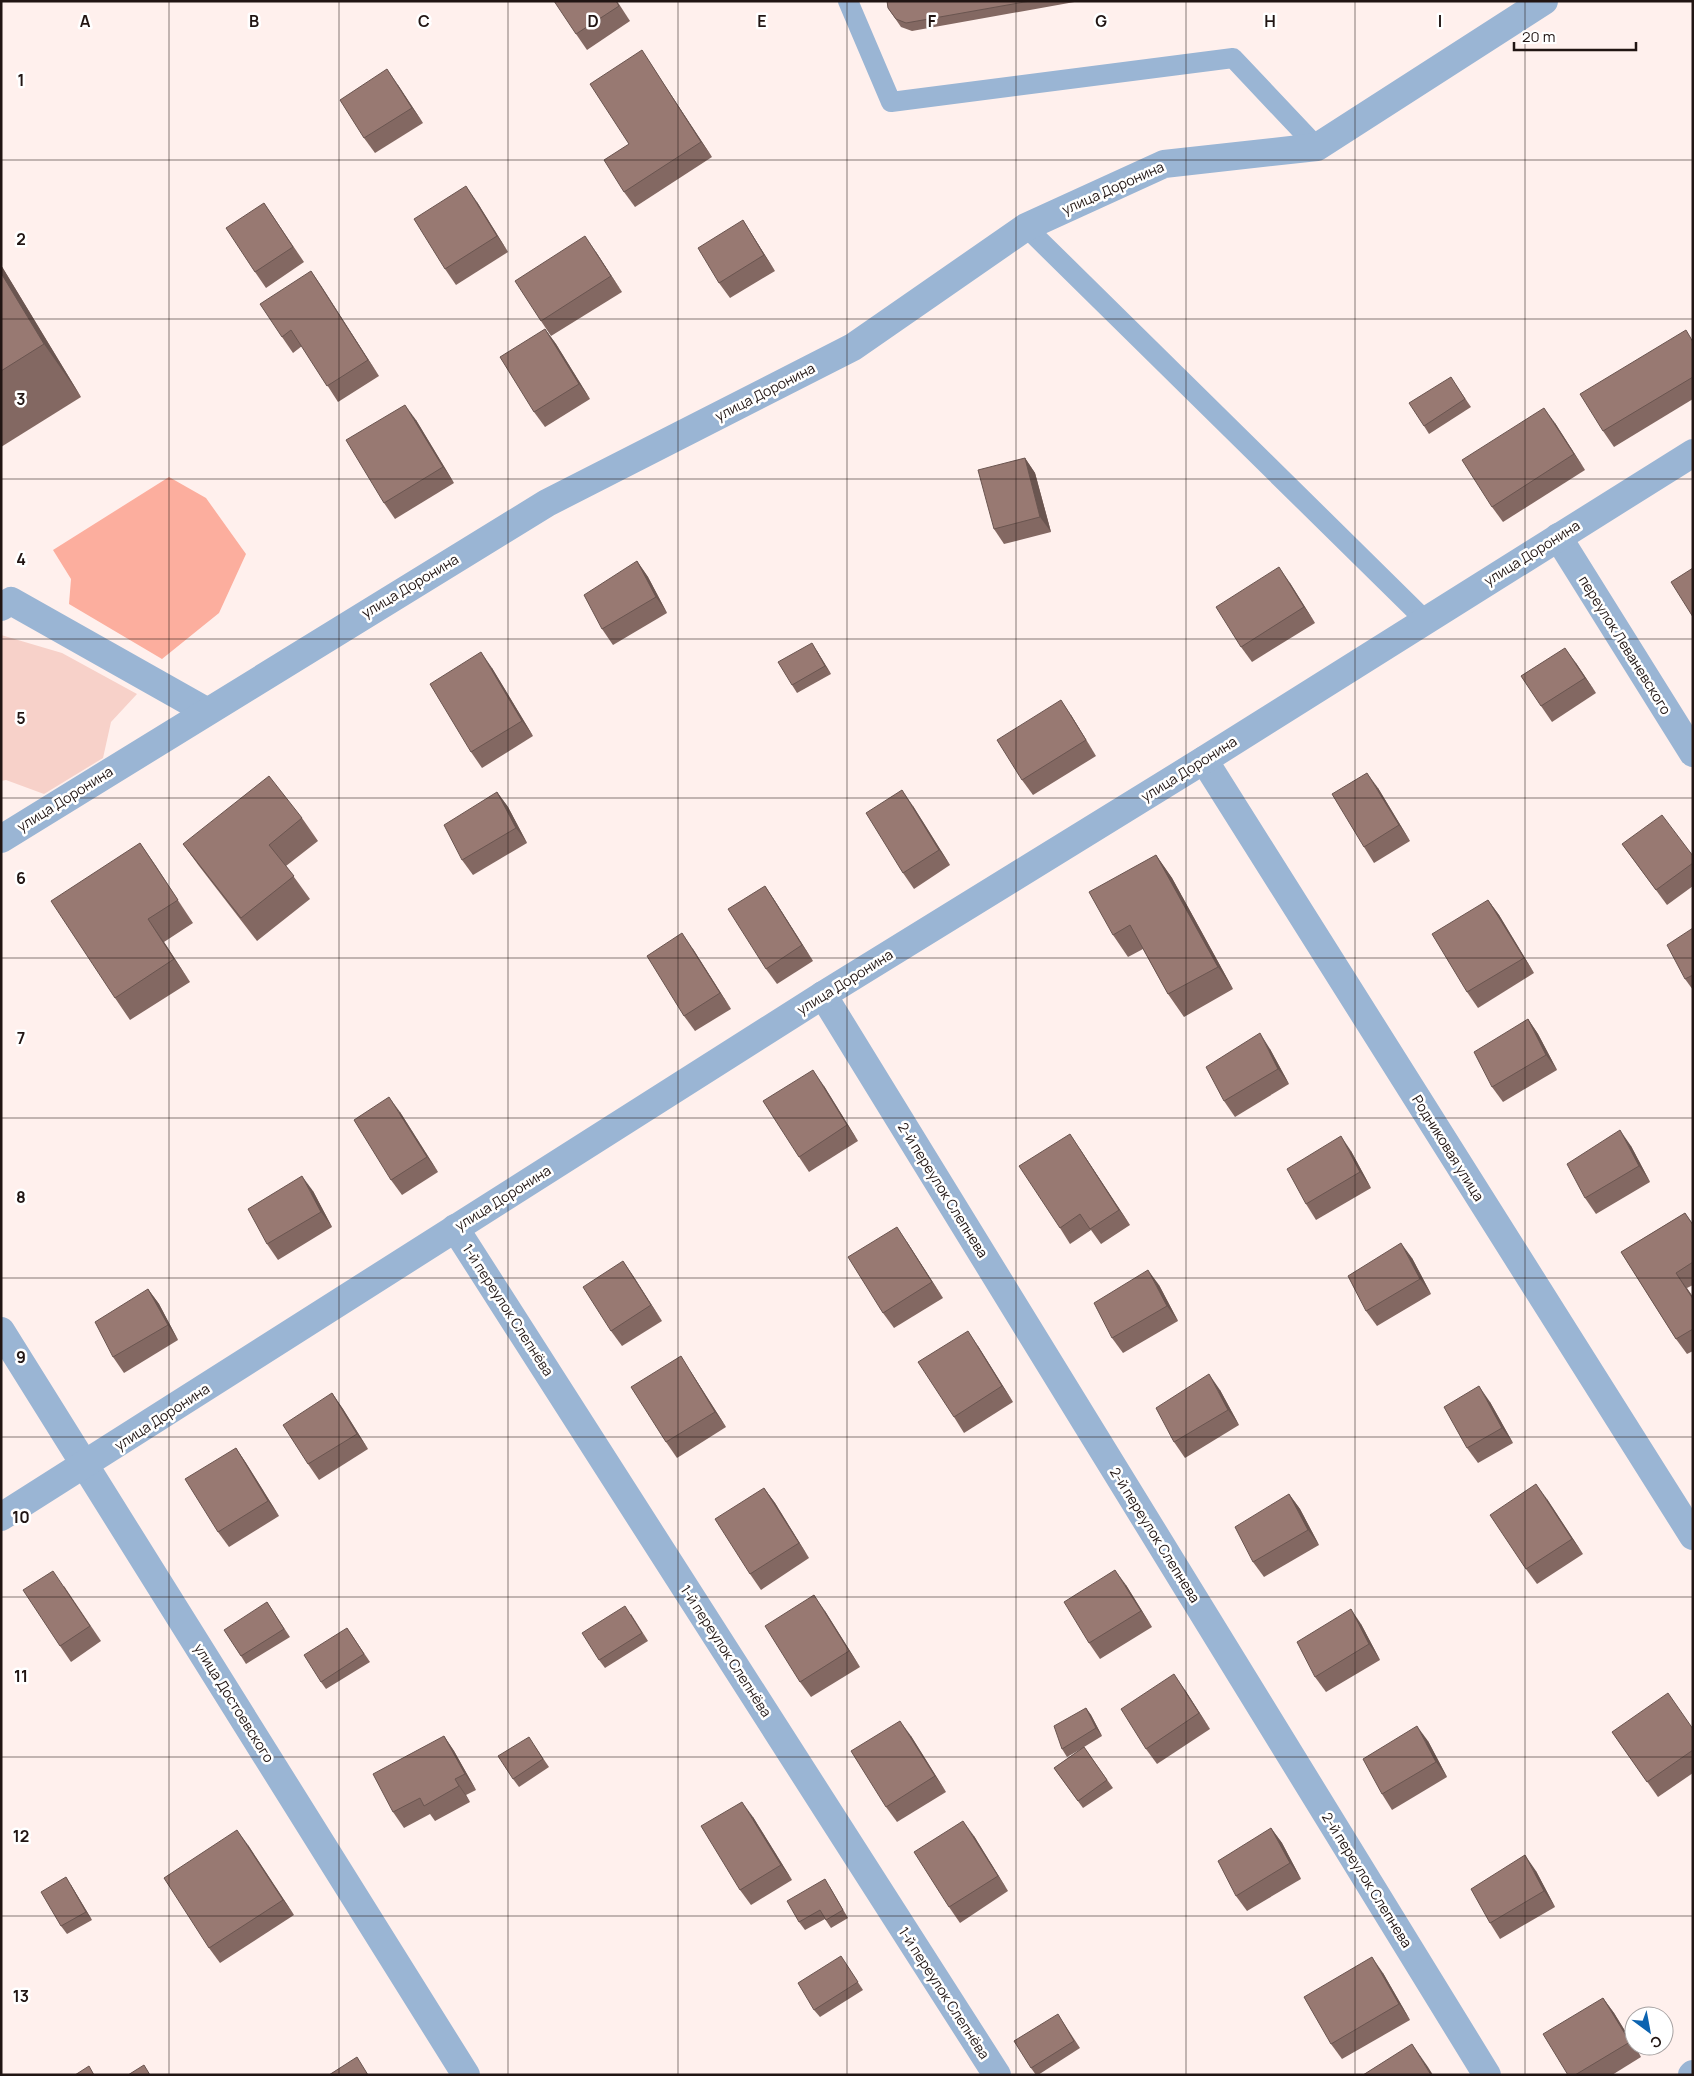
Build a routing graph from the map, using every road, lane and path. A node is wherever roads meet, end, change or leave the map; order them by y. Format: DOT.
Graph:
graph roads {
  1 [pos="848,1"];
  2 [pos="1544,1"];
  3 [pos="1317,147"];
  4 [pos="1026,227"];
  5 [pos="1693,453"];
  6 [pos="1558,538"];
  7 [pos="1,607"];
  8 [pos="1426,621"];
  9 [pos="206,711"];
  10 [pos="1693,753"];
  11 [pos="1204,760"];
  12 [pos="1,838"];
  13 [pos="823,995"];
  14 [pos="455,1228"];
  15 [pos="1,1332"];
  16 [pos="86,1465"];
  17 [pos="1,1517"];
  18 [pos="1693,1536"];
  19 [pos="466,2075"];
  20 [pos="997,2075"];
  21 [pos="1487,2075"];
  1 -- 3 [label="lane"];
  2 -- 3 [label="street, улица Доронина"];
  3 -- 4 [label="street, улица Доронина"];
  4 -- 8 [label="lane"];
  4 -- 9 [label="street, улица Доронина"];
  5 -- 6 [label="street, улица Доронина"];
  6 -- 8 [label="street, улица Доронина"];
  6 -- 10 [label="street, переулок Леваневского"];
  7 -- 9 [label="street"];
  8 -- 11 [label="street, улица Доронина"];
  9 -- 12 [label="street, улица Доронина"];
  11 -- 13 [label="street, улица Доронина"];
  11 -- 18 [label="street, Родниковая улица"];
  13 -- 14 [label="street, улица Доронина"];
  13 -- 21 [label="street, 2-й переулок Слепнева"];
  14 -- 16 [label="street, улица Доронина"];
  14 -- 20 [label="street, 1-й переулок Слепнёва"];
  15 -- 16 [label="street, улица Достоевского"];
  16 -- 17 [label="street, улица Доронина"];
  16 -- 19 [label="street, улица Достоевского"];
}
